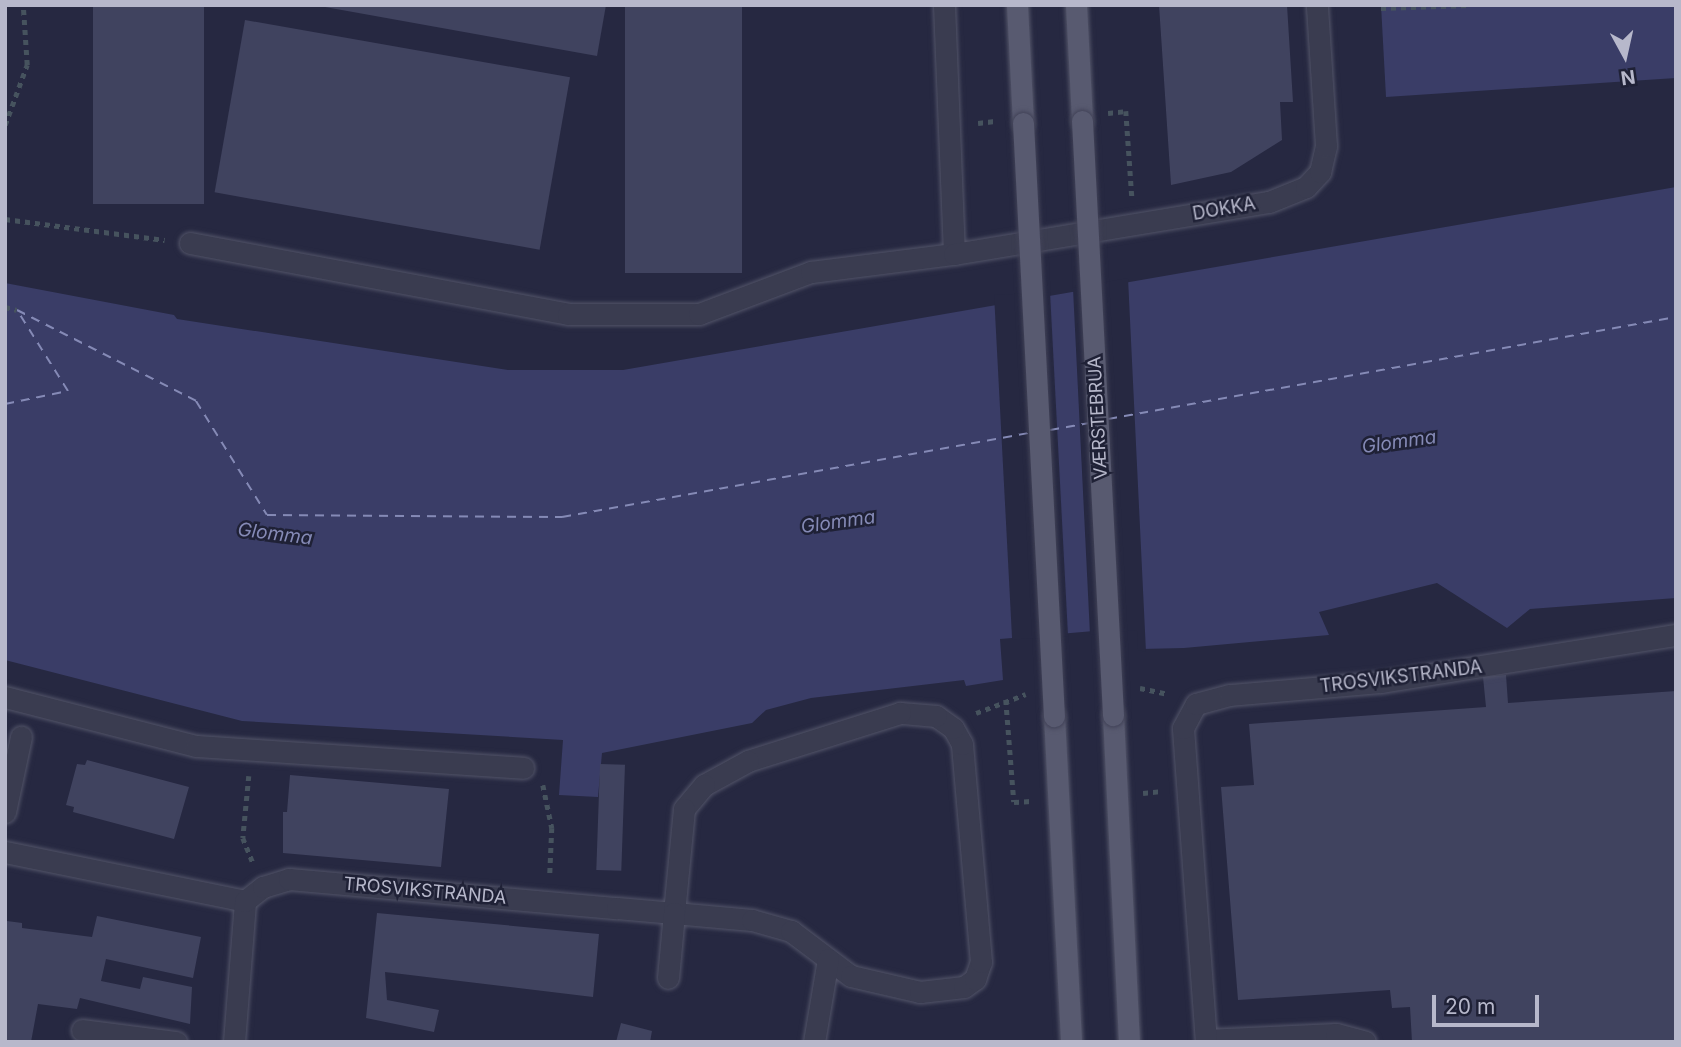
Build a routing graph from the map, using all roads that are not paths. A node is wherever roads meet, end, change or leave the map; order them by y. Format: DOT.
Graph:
graph roads {
  1 [pos="944,5"];
  2 [pos="1017,5"];
  3 [pos="1076,5"];
  4 [pos="1317,5"];
  5 [pos="190,243"];
  6 [pos="954,254"];
  7 [pos="1676,635"];
  8 [pos="5,697"];
  9 [pos="20,737"];
  10 [pos="523,768"];
  11 [pos="5,812"];
  12 [pos="5,852"];
  13 [pos="245,901"];
  14 [pos="674,913"];
  15 [pos="828,959"];
  16 [pos="668,978"];
  17 [pos="82,1030"];
  18 [pos="1206,1041"];
  19 [pos="176,1042"];
  20 [pos="234,1042"];
  21 [pos="814,1042"];
  22 [pos="1070,1042"];
  23 [pos="1129,1042"];
  24 [pos="1365,1042"];
  1 -- 6 [label="street"];
  2 -- 22 [label="main road, bridge"];
  3 -- 23 [label="main road, VÆRSTEBRUA, bridge"];
  4 -- 6 [label="street, DOKKA"];
  5 -- 6 [label="street, DOKKA"];
  7 -- 18 [label="street, TROSVIKSTRANDA"];
  8 -- 10 [label="street"];
  9 -- 11 [label="street"];
  12 -- 13 [label="street"];
  13 -- 14 [label="street, TROSVIKSTRANDA"];
  13 -- 20 [label="street"];
  14 -- 15 [label="street, TROSVIKSTRANDA"];
  14 -- 15 [label="street, TROSVIKSTRANDA"];
  14 -- 16 [label="street, TROSVIKSTRANDA"];
  15 -- 21 [label="street"];
  17 -- 19 [label="street"];
  18 -- 24 [label="street"];
}
